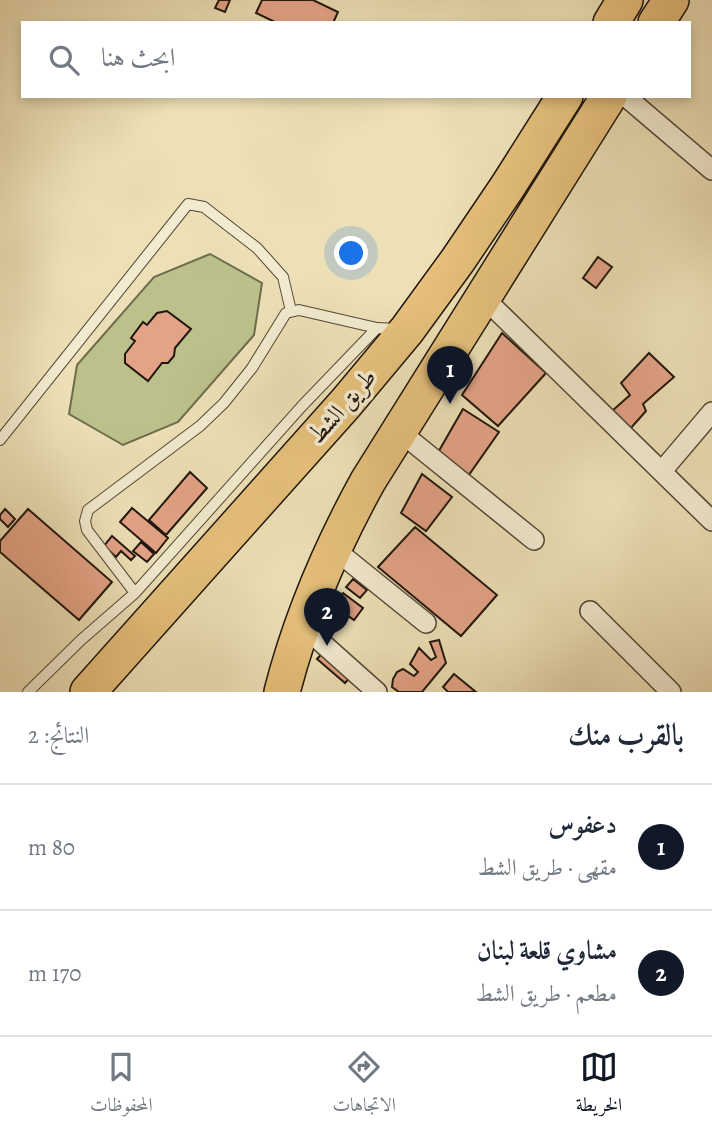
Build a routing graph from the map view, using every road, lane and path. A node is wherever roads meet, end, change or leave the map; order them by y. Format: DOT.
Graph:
graph roads {
  1 [pos="655,7"];
  2 [pos="616,21"];
  3 [pos="564,98"];
  4 [pos="608,98"];
  5 [pos="627,98"];
  6 [pos="712,170"];
  7 [pos="484,298"];
  8 [pos="291,312"];
  9 [pos="392,329"];
  10 [pos="712,412"];
  11 [pos="400,431"];
  12 [pos="0,440"];
  13 [pos="662,471"];
  14 [pos="709,510"];
  15 [pos="534,540"];
  16 [pos="333,548"];
  17 [pos="135,593"];
  18 [pos="590,611"];
  19 [pos="426,623"];
  20 [pos="303,626"];
  21 [pos="28,692"];
  22 [pos="88,692"];
  23 [pos="282,692"];
  24 [pos="377,692"];
  25 [pos="671,692"];
  1 -- 2 [label="highway"];
  3 -- 9 [label="highway, طريق الشط"];
  4 -- 7 [label="highway"];
  5 -- 6 [label="street"];
  7 -- 11 [label="highway"];
  7 -- 13 [label="street"];
  8 -- 9 [label="lane"];
  8 -- 12 [label="lane"];
  8 -- 17 [label="lane"];
  9 -- 17 [label="lane"];
  9 -- 22 [label="highway, طريق الشط"];
  10 -- 13 [label="street"];
  11 -- 15 [label="street"];
  11 -- 16 [label="highway"];
  13 -- 14 [label="street"];
  16 -- 19 [label="street"];
  16 -- 20 [label="highway"];
  17 -- 21 [label="lane"];
  18 -- 25 [label="street"];
  20 -- 23 [label="highway"];
  20 -- 24 [label="street"];
}
